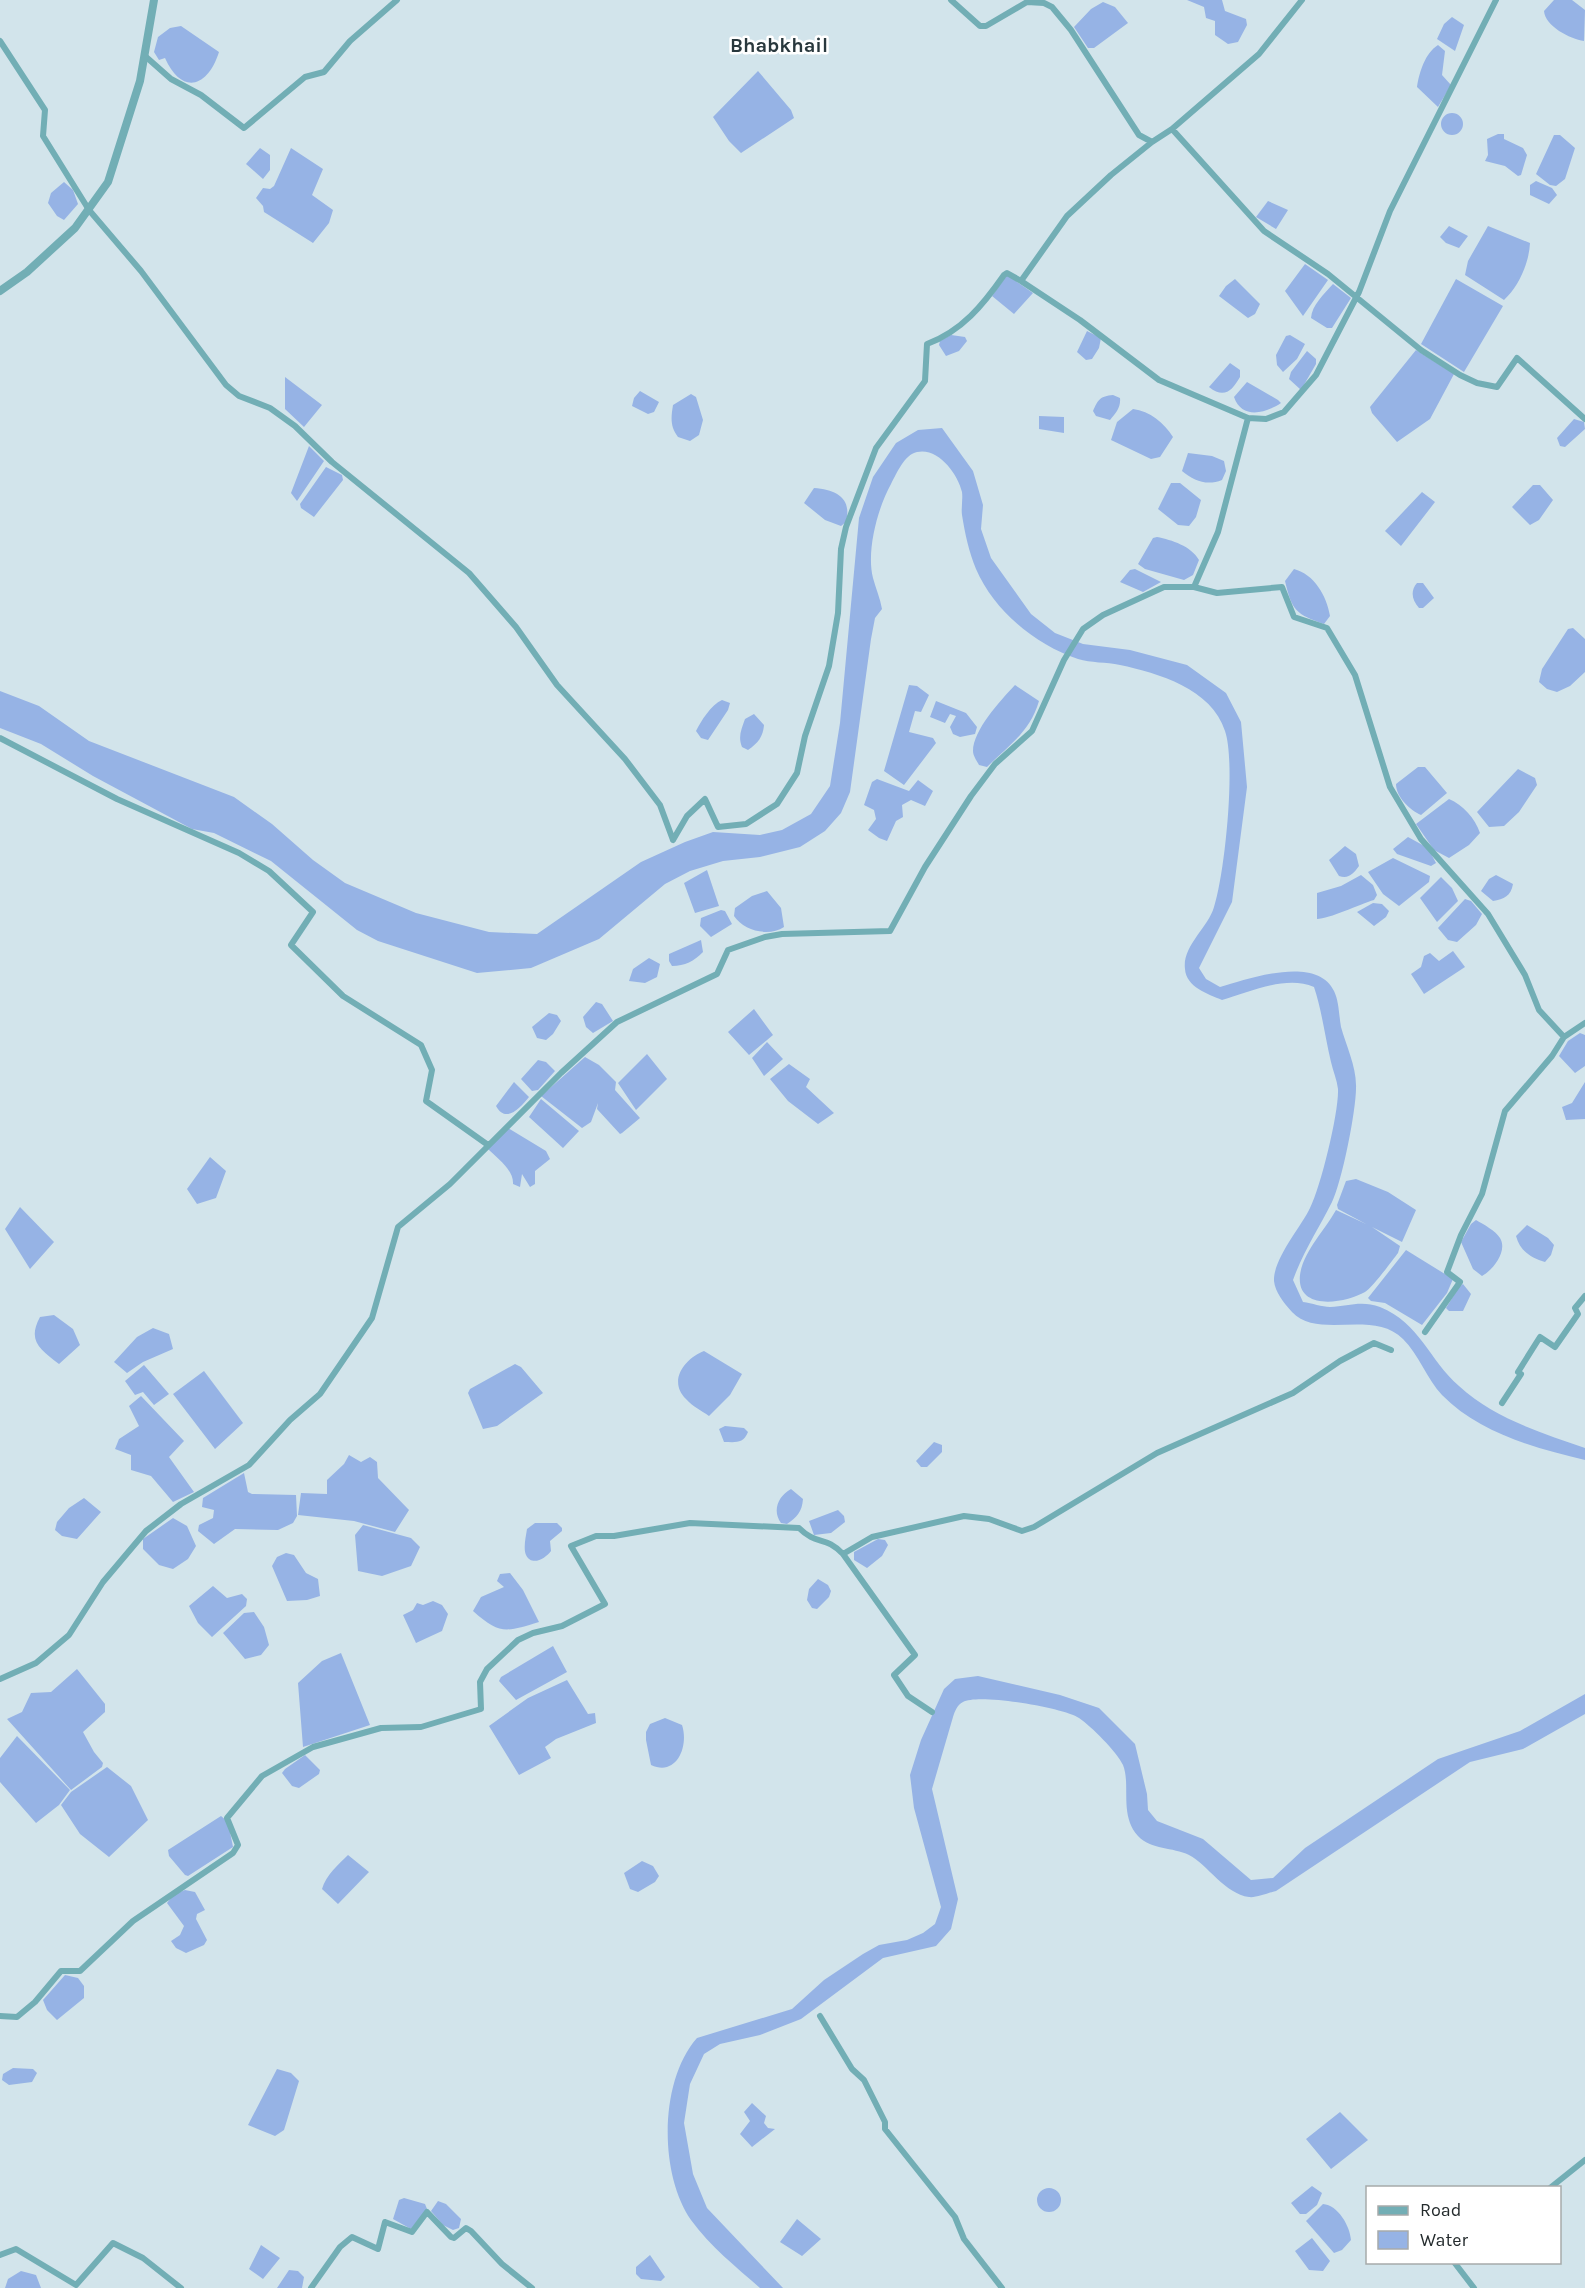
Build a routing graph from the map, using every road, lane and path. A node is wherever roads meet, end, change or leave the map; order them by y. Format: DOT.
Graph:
graph roads {
  1 [pos="154,0"];
  2 [pos="397,0"];
  3 [pos="951,0"];
  4 [pos="1302,0"];
  5 [pos="1496,0"];
  6 [pos="0,41"];
  7 [pos="145,56"];
  8 [pos="1172,129"];
  9 [pos="1152,142"];
  10 [pos="89,210"];
  11 [pos="1021,281"];
  12 [pos="0,291"];
  13 [pos="1356,297"];
  14 [pos="1248,418"];
  15 [pos="1585,419"];
  16 [pos="1194,587"];
  17 [pos="0,738"];
  18 [pos="1585,1023"];
  19 [pos="1564,1037"];
  20 [pos="488,1145"];
  21 [pos="1585,1296"];
  22 [pos="1425,1332"];
  23 [pos="1391,1350"];
  24 [pos="1502,1403"];
  25 [pos="843,1554"];
  26 [pos="0,1679"];
  27 [pos="932,1712"];
  28 [pos="0,2016"];
  29 [pos="820,2016"];
  30 [pos="1585,2160"];
  31 [pos="1551,2186"];
  32 [pos="0,2255"];
  33 [pos="1456,2264"];
  34 [pos="181,2288"];
  35 [pos="311,2288"];
  36 [pos="532,2288"];
  37 [pos="1002,2288"];
  38 [pos="1474,2288"];
  1 -- 7 [label="street"];
  2 -- 7 [label="street"];
  3 -- 9 [label="street"];
  4 -- 8 [label="street"];
  5 -- 13 [label="street"];
  6 -- 10 [label="street"];
  7 -- 10 [label="street"];
  8 -- 9 [label="street"];
  8 -- 13 [label="street"];
  9 -- 11 [label="street"];
  10 -- 11 [label="street"];
  10 -- 12 [label="street"];
  11 -- 14 [label="street"];
  13 -- 14 [label="street"];
  13 -- 15 [label="street"];
  14 -- 16 [label="street"];
  16 -- 19 [label="street"];
  16 -- 20 [label="street"];
  17 -- 20 [label="street"];
  18 -- 19 [label="street"];
  19 -- 22 [label="street"];
  20 -- 26 [label="street"];
  21 -- 24 [label="street"];
  23 -- 25 [label="street"];
  25 -- 27 [label="street"];
  25 -- 28 [label="street"];
  29 -- 37 [label="street"];
  30 -- 31 [label="street"];
  32 -- 34 [label="street"];
  33 -- 38 [label="street"];
  35 -- 36 [label="street"];
}
